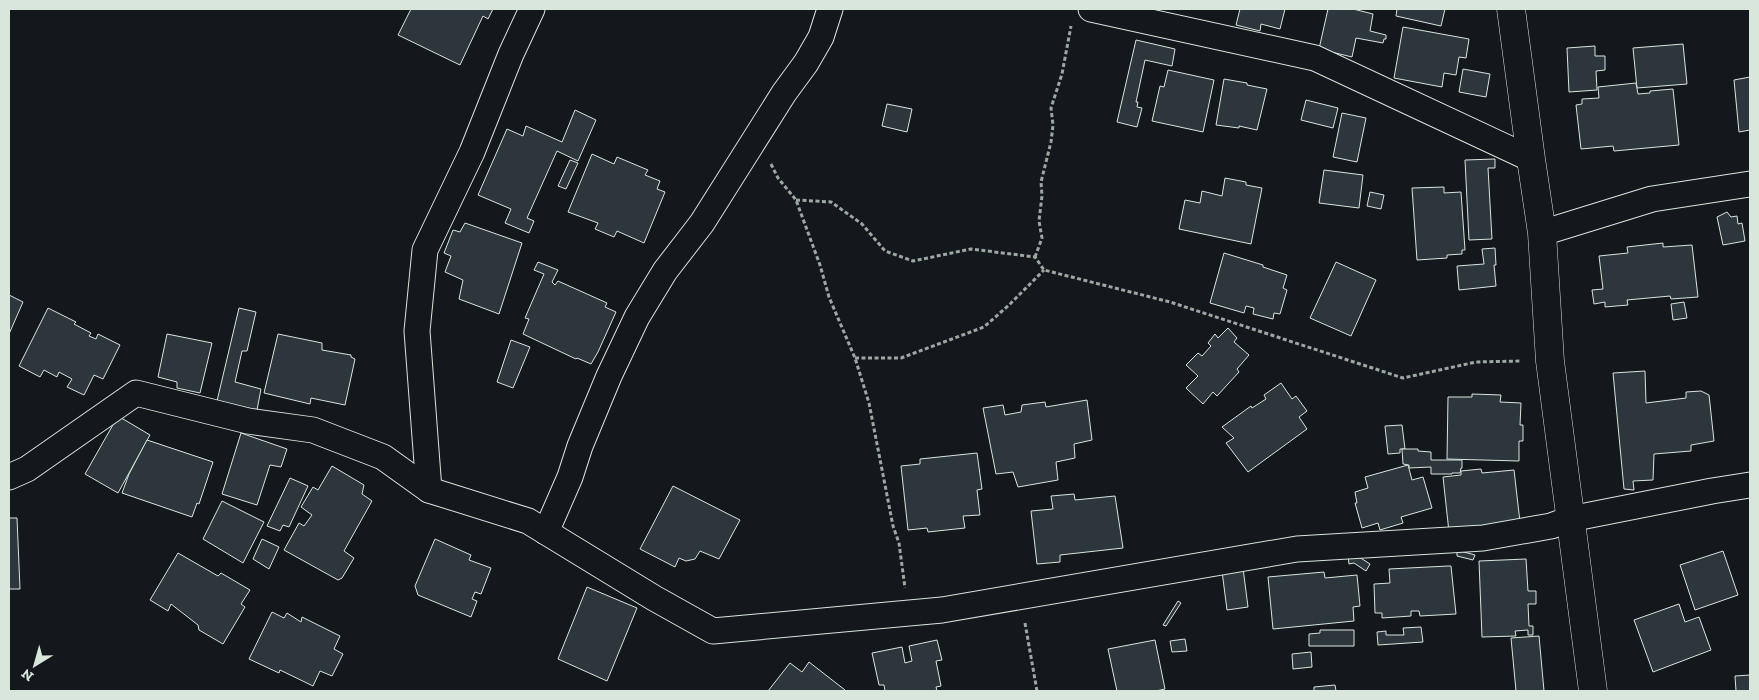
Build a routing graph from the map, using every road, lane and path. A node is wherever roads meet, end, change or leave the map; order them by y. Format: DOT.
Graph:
graph roads {
  1 [pos="532,9"];
  2 [pos="830,9"];
  3 [pos="1511,9"];
  4 [pos="1081,14"];
  5 [pos="754,140"];
  6 [pos="1530,160"];
  7 [pos="1750,184"];
  8 [pos="796,200"];
  9 [pos="1542,233"];
  10 [pos="1036,257"];
  11 [pos="1044,270"];
  12 [pos="855,358"];
  13 [pos="1550,360"];
  14 [pos="9,477"];
  15 [pos="1750,485"];
  16 [pos="429,490"];
  17 [pos="1570,519"];
  18 [pos="546,532"];
  19 [pos="1022,595"];
  20 [pos="907,613"];
  21 [pos="1037,691"];
  22 [pos="1592,691"];
  1 -- 16 [label="street"];
  2 -- 5 [label="street"];
  3 -- 6 [label="main road"];
  4 -- 6 [label="street"];
  4 -- 10 [label="path"];
  5 -- 8 [label="path"];
  5 -- 18 [label="street"];
  6 -- 9 [label="main road"];
  7 -- 9 [label="street"];
  8 -- 10 [label="path"];
  8 -- 12 [label="path"];
  9 -- 13 [label="main road"];
  10 -- 11 [label="path"];
  11 -- 12 [label="path"];
  11 -- 13 [label="path"];
  12 -- 20 [label="path"];
  13 -- 17 [label="main road"];
  14 -- 16 [label="street"];
  15 -- 17 [label="street"];
  16 -- 18 [label="street"];
  17 -- 19 [label="street"];
  17 -- 22 [label="main road"];
  18 -- 20 [label="street"];
  19 -- 20 [label="street"];
  19 -- 21 [label="path"];
}
